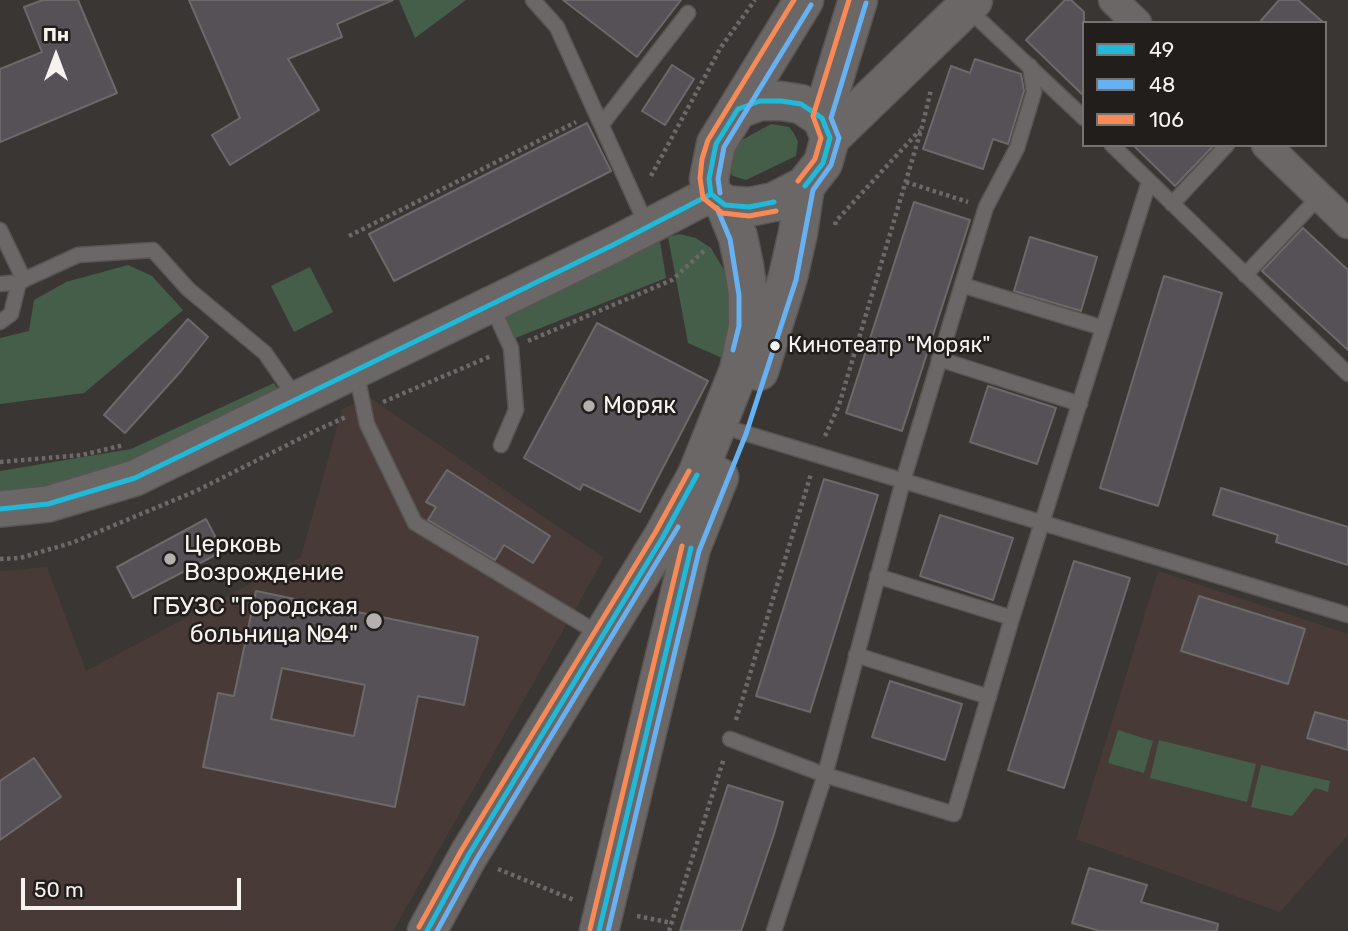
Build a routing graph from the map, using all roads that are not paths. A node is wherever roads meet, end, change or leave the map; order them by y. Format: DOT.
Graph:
graph roads {
  1 [pos="533,0"];
  2 [pos="804,0"];
  3 [pos="858,0"];
  4 [pos="1113,0"];
  5 [pos="970,4"];
  6 [pos="688,13"];
  7 [pos="1135,21"];
  8 [pos="1031,66"];
  9 [pos="738,108"];
  10 [pos="1082,116"];
  11 [pos="599,118"];
  12 [pos="826,128"];
  13 [pos="1114,147"];
  14 [pos="1225,147"];
  15 [pos="1268,147"];
  16 [pos="1149,181"];
  17 [pos="805,186"];
  18 [pos="1319,197"];
  19 [pos="718,199"];
  20 [pos="1172,204"];
  21 [pos="1348,224"];
  22 [pos="648,227"];
  23 [pos="0,230"];
  24 [pos="1245,275"];
  25 [pos="22,281"];
  26 [pos="0,284"];
  27 [pos="962,285"];
  28 [pos="490,303"];
  29 [pos="0,322"];
  30 [pos="1103,328"];
  31 [pos="939,359"];
  32 [pos="356,369"];
  33 [pos="1348,374"];
  34 [pos="296,398"];
  35 [pos="1080,404"];
  36 [pos="738,431"];
  37 [pos="501,445"];
  38 [pos="902,481"];
  39 [pos="0,509"];
  40 [pos="1042,524"];
  41 [pos="677,543"];
  42 [pos="877,576"];
  43 [pos="1348,615"];
  44 [pos="1012,618"];
  45 [pos="603,636"];
  46 [pos="856,655"];
  47 [pos="989,696"];
  48 [pos="730,739"];
  49 [pos="825,775"];
  50 [pos="592,918"];
  51 [pos="427,931"];
  52 [pos="774,931"];
  1 -- 11 [label="lane"];
  2 -- 9 [label="main road"];
  3 -- 12 [label="main road"];
  4 -- 7 [label="street"];
  5 -- 8 [label="lane"];
  5 -- 12 [label="main road"];
  6 -- 11 [label="lane"];
  8 -- 10 [label="lane"];
  8 -- 27 [label="lane"];
  9 -- 12 [label="main road"];
  9 -- 19 [label="main road"];
  11 -- 22 [label="lane"];
  12 -- 17 [label="main road"];
  13 -- 16 [label="lane"];
  14 -- 20 [label="lane"];
  15 -- 18 [label="street"];
  16 -- 20 [label="lane"];
  16 -- 30 [label="lane"];
  17 -- 19 [label="main road"];
  17 -- 36 [label="main road"];
  18 -- 21 [label="street"];
  18 -- 24 [label="lane"];
  19 -- 22 [label="street"];
  19 -- 41 [label="main road"];
  20 -- 24 [label="lane"];
  22 -- 28 [label="street"];
  23 -- 25 [label="lane"];
  24 -- 33 [label="lane"];
  25 -- 26 [label="lane"];
  25 -- 29 [label="lane"];
  25 -- 34 [label="lane"];
  27 -- 30 [label="lane"];
  27 -- 31 [label="lane"];
  28 -- 32 [label="street"];
  28 -- 37 [label="lane"];
  30 -- 35 [label="lane"];
  31 -- 35 [label="lane"];
  31 -- 38 [label="lane"];
  32 -- 34 [label="street"];
  32 -- 45 [label="lane"];
  34 -- 39 [label="street"];
  35 -- 40 [label="lane"];
  36 -- 38 [label="lane"];
  36 -- 41 [label="main road"];
  38 -- 40 [label="lane"];
  38 -- 42 [label="lane"];
  40 -- 43 [label="lane"];
  40 -- 44 [label="lane"];
  41 -- 45 [label="main road"];
  41 -- 50 [label="main road"];
  42 -- 44 [label="lane"];
  42 -- 46 [label="lane"];
  44 -- 47 [label="lane"];
  45 -- 51 [label="main road"];
  46 -- 47 [label="lane"];
  46 -- 49 [label="lane"];
  47 -- 49 [label="lane"];
  48 -- 49 [label="lane"];
  49 -- 52 [label="lane"];
}
